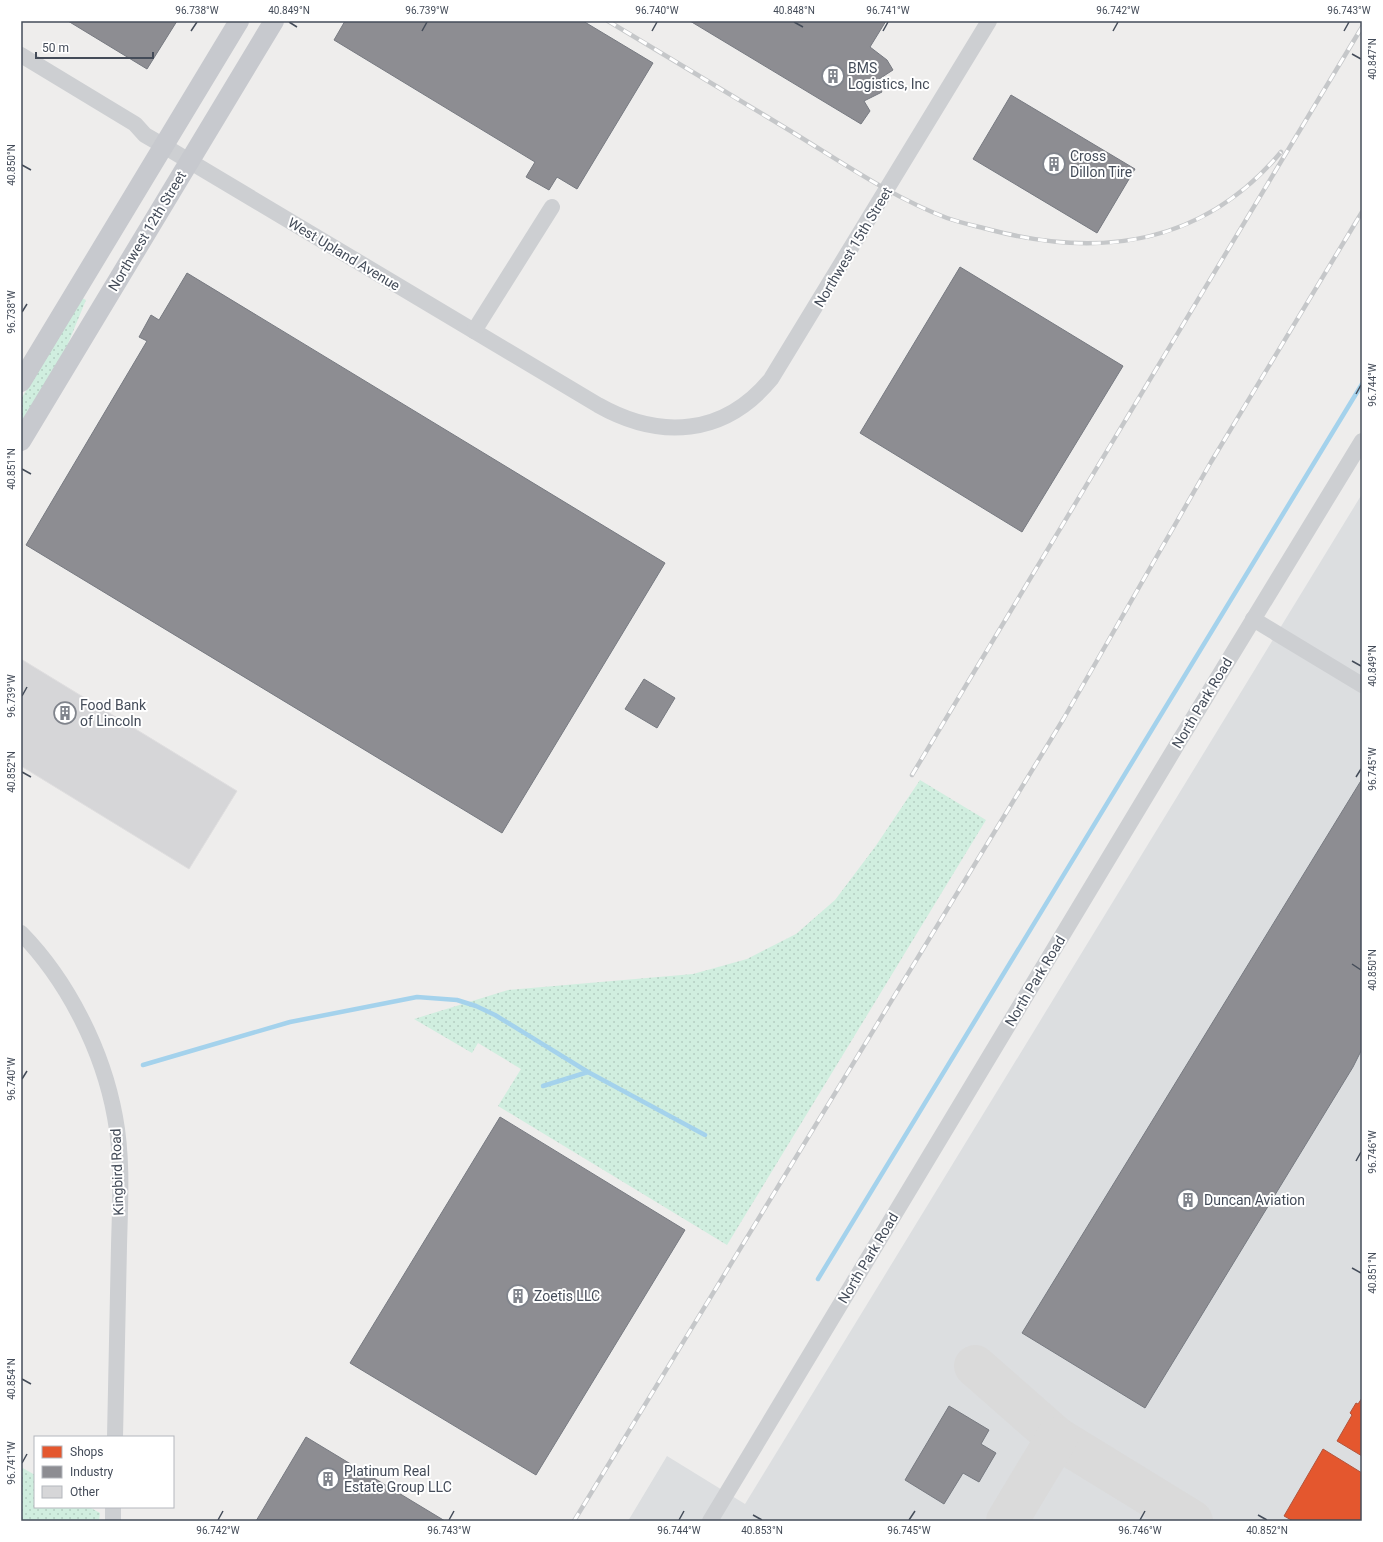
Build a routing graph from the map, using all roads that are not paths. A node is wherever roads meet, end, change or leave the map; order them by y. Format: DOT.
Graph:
graph roads {
  1 [pos="239,21"];
  2 [pos="274,21"];
  3 [pos="989,21"];
  4 [pos="21,55"];
  5 [pos="164,146"];
  6 [pos="189,161"];
  7 [pos="552,207"];
  8 [pos="474,331"];
  9 [pos="21,382"];
  10 [pos="678,428"];
  11 [pos="21,441"];
  12 [pos="1362,441"];
  13 [pos="1253,619"];
  14 [pos="1362,685"];
  15 [pos="21,933"];
  16 [pos="115,1436"];
  17 [pos="113,1508"];
  18 [pos="113,1521"];
  19 [pos="710,1521"];
  1 -- 5 [label="main road, Northwest 12th Street"];
  2 -- 6 [label="main road, Northwest 12th Street"];
  3 -- 10 [label="street, Northwest 15th Street"];
  4 -- 5 [label="street, West Upland Avenue"];
  5 -- 6 [label="street, West Upland Avenue"];
  5 -- 9 [label="main road, Northwest 12th Street"];
  6 -- 8 [label="street, West Upland Avenue"];
  6 -- 11 [label="main road, Northwest 12th Street"];
  7 -- 8 [label="street"];
  8 -- 10 [label="street, West Upland Avenue"];
  12 -- 13 [label="street, North Park Road"];
  13 -- 14 [label="street"];
  13 -- 19 [label="street, North Park Road"];
  15 -- 16 [label="street, Kingbird Road"];
  17 -- 18 [label="street"];
}
